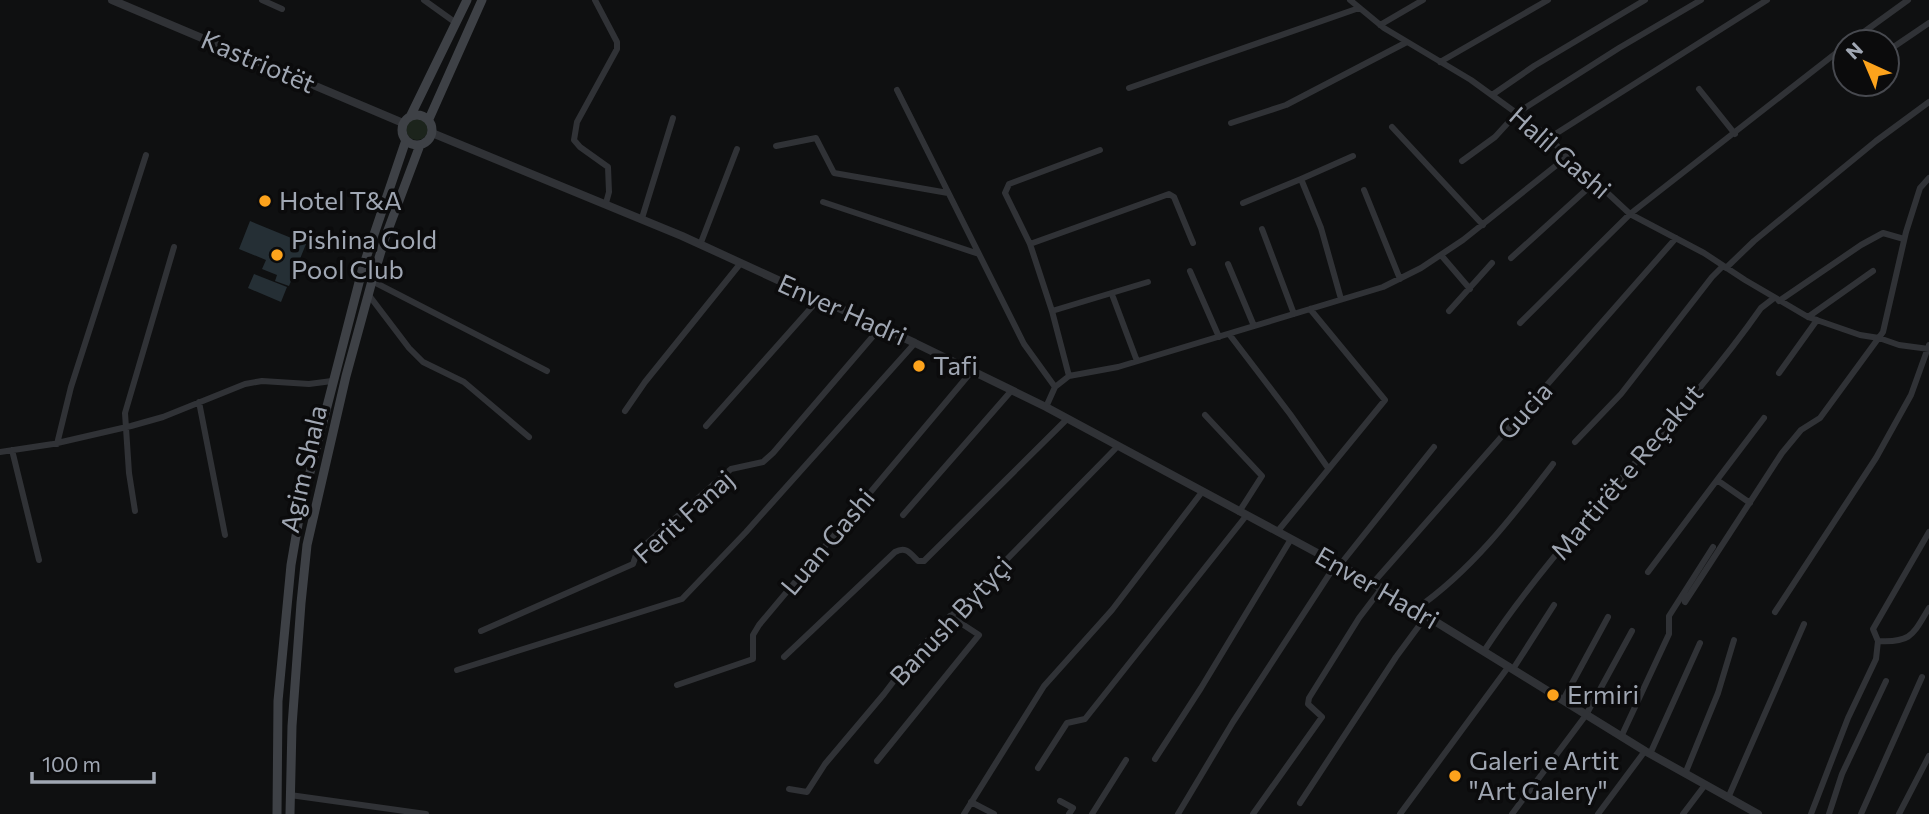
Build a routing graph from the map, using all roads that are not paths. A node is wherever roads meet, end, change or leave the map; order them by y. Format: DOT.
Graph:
graph roads {
  1 [pos="112,0"];
  2 [pos="262,0"];
  3 [pos="424,0"];
  4 [pos="467,0"];
  5 [pos="482,0"];
  6 [pos="595,0"];
  7 [pos="1350,0"];
  8 [pos="1423,0"];
  9 [pos="1548,0"];
  10 [pos="1645,0"];
  11 [pos="1701,0"];
  12 [pos="1767,0"];
  13 [pos="1908,0"];
  14 [pos="1359,8"];
  15 [pos="282,9"];
  16 [pos="456,23"];
  17 [pos="1929,23"];
  18 [pos="1380,25"];
  19 [pos="1869,28"];
  20 [pos="1901,42"];
  21 [pos="1407,43"];
  22 [pos="1831,57"];
  23 [pos="1440,62"];
  24 [pos="1129,88"];
  25 [pos="1699,89"];
  26 [pos="897,90"];
  27 [pos="1492,95"];
  28 [pos="1929,102"];
  29 [pos="1517,113"];
  30 [pos="411,115"];
  31 [pos="673,118"];
  32 [pos="429,119"];
  33 [pos="403,123"];
  34 [pos="1231,123"];
  35 [pos="1392,127"];
  36 [pos="432,133"];
  37 [pos="1735,134"];
  38 [pos="1549,138"];
  39 [pos="406,140"];
  40 [pos="420,145"];
  41 [pos="775,146"];
  42 [pos="737,149"];
  43 [pos="1100,150"];
  44 [pos="146,155"];
  45 [pos="1353,156"];
  46 [pos="1568,156"];
  47 [pos="1462,161"];
  48 [pos="1929,178"];
  49 [pos="1301,179"];
  50 [pos="1596,181"];
  51 [pos="1364,190"];
  52 [pos="948,193"];
  53 [pos="823,202"];
  54 [pos="1243,202"];
  55 [pos="606,203"];
  56 [pos="1630,214"];
  57 [pos="642,218"];
  58 [pos="1483,225"];
  59 [pos="1262,229"];
  60 [pos="1676,238"];
  61 [pos="1904,239"];
  62 [pos="1193,243"];
  63 [pos="1030,244"];
  64 [pos="700,245"];
  65 [pos="174,247"];
  66 [pos="979,254"];
  67 [pos="1441,255"];
  68 [pos="1511,258"];
  69 [pos="1492,263"];
  70 [pos="740,264"];
  71 [pos="1228,264"];
  72 [pos="1725,267"];
  73 [pos="1190,271"];
  74 [pos="1873,271"];
  75 [pos="1400,279"];
  76 [pos="372,281"];
  77 [pos="1148,282"];
  78 [pos="1470,289"];
  79 [pos="368,294"];
  80 [pos="1113,297"];
  81 [pos="1341,299"];
  82 [pos="818,300"];
  83 [pos="1776,300"];
  84 [pos="1310,309"];
  85 [pos="1052,311"];
  86 [pos="1449,311"];
  87 [pos="1294,314"];
  88 [pos="1808,317"];
  89 [pos="1817,320"];
  90 [pos="1520,323"];
  91 [pos="1254,326"];
  92 [pos="880,328"];
  93 [pos="1228,334"];
  94 [pos="1219,337"];
  95 [pos="1879,338"];
  96 [pos="915,343"];
  97 [pos="1929,348"];
  98 [pos="1137,361"];
  99 [pos="547,371"];
  100 [pos="972,371"];
  101 [pos="1779,373"];
  102 [pos="1069,376"];
  103 [pos="332,381"];
  104 [pos="1055,387"];
  105 [pos="1012,390"];
  106 [pos="198,402"];
  107 [pos="1046,407"];
  108 [pos="625,411"];
  109 [pos="1205,415"];
  110 [pos="1764,418"];
  111 [pos="1068,419"];
  112 [pos="706,426"];
  113 [pos="125,428"];
  114 [pos="529,437"];
  115 [pos="1575,442"];
  116 [pos="57,444"];
  117 [pos="1118,446"];
  118 [pos="1434,447"];
  119 [pos="12,450"];
  120 [pos="0,452"];
  121 [pos="1553,464"];
  122 [pos="1328,468"];
  123 [pos="1717,480"];
  124 [pos="1202,492"];
  125 [pos="1749,503"];
  126 [pos="135,511"];
  127 [pos="1242,514"];
  128 [pos="903,515"];
  129 [pos="1277,532"];
  130 [pos="1929,532"];
  131 [pos="225,535"];
  132 [pos="1291,539"];
  133 [pos="1713,547"];
  134 [pos="40,560"];
  135 [pos="1338,565"];
  136 [pos="1648,572"];
  137 [pos="1373,583"];
  138 [pos="1381,589"];
  139 [pos="1685,602"];
  140 [pos="1554,605"];
  141 [pos="1929,608"];
  142 [pos="1416,609"];
  143 [pos="1775,612"];
  144 [pos="1427,615"];
  145 [pos="950,616"];
  146 [pos="1608,617"];
  147 [pos="1804,624"];
  148 [pos="481,631"];
  149 [pos="1632,631"];
  150 [pos="1734,640"];
  151 [pos="1878,641"];
  152 [pos="1700,643"];
  153 [pos="1484,650"];
  154 [pos="784,657"];
  155 [pos="1511,668"];
  156 [pos="457,670"];
  157 [pos="1922,677"];
  158 [pos="1886,681"];
  159 [pos="677,685"];
  160 [pos="1563,700"];
  161 [pos="1586,715"];
  162 [pos="1621,737"];
  163 [pos="1647,753"];
  164 [pos="1929,756"];
  165 [pos="1155,759"];
  166 [pos="1126,760"];
  167 [pos="877,761"];
  168 [pos="1038,768"];
  169 [pos="1685,774"];
  170 [pos="1705,785"];
  171 [pos="789,789"];
  172 [pos="290,795"];
  173 [pos="1728,797"];
  174 [pos="1060,801"];
  175 [pos="971,802"];
  176 [pos="1300,803"];
  177 [pos="277,814"];
  178 [pos="290,814"];
  179 [pos="426,814"];
  180 [pos="964,814"];
  181 [pos="994,814"];
  182 [pos="1069,814"];
  183 [pos="1092,814"];
  184 [pos="1178,814"];
  185 [pos="1253,814"];
  186 [pos="1400,814"];
  187 [pos="1513,814"];
  188 [pos="1598,814"];
  189 [pos="1683,814"];
  190 [pos="1758,814"];
  191 [pos="1811,814"];
  192 [pos="1829,814"];
  193 [pos="1861,814"];
  194 [pos="1899,814"];
  1 -- 33 [label="street, Kastriotët"];
  2 -- 15 [label="street"];
  3 -- 16 [label="street"];
  4 -- 16 [label="main road"];
  5 -- 32 [label="main road"];
  6 -- 55 [label="street"];
  7 -- 14 [label="street, Halil Gashi"];
  8 -- 18 [label="street"];
  9 -- 23 [label="street"];
  10 -- 27 [label="street"];
  11 -- 29 [label="street"];
  12 -- 38 [label="street"];
  13 -- 19 [label="street"];
  14 -- 18 [label="street, Halil Gashi"];
  14 -- 24 [label="street"];
  16 -- 30 [label="main road"];
  17 -- 20 [label="street"];
  18 -- 21 [label="street, Halil Gashi"];
  21 -- 23 [label="street, Halil Gashi"];
  21 -- 34 [label="street"];
  22 -- 37 [label="street"];
  23 -- 27 [label="street, Halil Gashi"];
  25 -- 37 [label="street"];
  26 -- 52 [label="street"];
  27 -- 29 [label="street, Halil Gashi"];
  28 -- 72 [label="street"];
  29 -- 38 [label="street, Halil Gashi"];
  29 -- 47 [label="street"];
  30 -- 32 [label="main road"];
  30 -- 33 [label="main road"];
  31 -- 57 [label="street"];
  32 -- 36 [label="main road"];
  33 -- 39 [label="main road"];
  35 -- 58 [label="street"];
  36 -- 40 [label="main road, Agim Shala"];
  36 -- 55 [label="street, Enver Hadri"];
  37 -- 56 [label="street"];
  38 -- 46 [label="street, Halil Gashi"];
  39 -- 40 [label="main road"];
  39 -- 103 [label="main road, Agim Shala"];
  40 -- 76 [label="main road, Agim Shala"];
  41 -- 52 [label="street"];
  42 -- 64 [label="street"];
  43 -- 63 [label="street"];
  44 -- 116 [label="street"];
  45 -- 49 [label="street"];
  46 -- 50 [label="street, Halil Gashi"];
  46 -- 58 [label="street"];
  48 -- 61 [label="street"];
  49 -- 54 [label="street"];
  49 -- 81 [label="street"];
  50 -- 56 [label="street, Halil Gashi"];
  50 -- 68 [label="street"];
  51 -- 75 [label="street"];
  52 -- 66 [label="street"];
  53 -- 66 [label="street"];
  55 -- 57 [label="street, Enver Hadri"];
  56 -- 60 [label="street, Halil Gashi"];
  56 -- 90 [label="street"];
  57 -- 64 [label="street, Enver Hadri"];
  58 -- 67 [label="street"];
  59 -- 87 [label="street"];
  60 -- 72 [label="street, Halil Gashi"];
  60 -- 137 [label="street, Gucia"];
  61 -- 83 [label="street, Martirët e Reçakut"];
  61 -- 95 [label="street"];
  62 -- 63 [label="street"];
  63 -- 85 [label="street"];
  64 -- 70 [label="street, Enver Hadri"];
  65 -- 113 [label="street"];
  66 -- 104 [label="street"];
  67 -- 75 [label="street"];
  67 -- 78 [label="street"];
  69 -- 78 [label="street"];
  70 -- 82 [label="street, Enver Hadri"];
  70 -- 108 [label="street"];
  71 -- 91 [label="street"];
  72 -- 83 [label="street, Halil Gashi"];
  72 -- 115 [label="street"];
  73 -- 94 [label="street"];
  74 -- 88 [label="street"];
  75 -- 81 [label="street"];
  76 -- 79 [label="main road, Agim Shala"];
  76 -- 99 [label="street"];
  77 -- 85 [label="street"];
  78 -- 86 [label="street"];
  79 -- 114 [label="street"];
  79 -- 172 [label="main road, Agim Shala"];
  80 -- 98 [label="street"];
  81 -- 84 [label="street"];
  82 -- 92 [label="street, Enver Hadri"];
  82 -- 112 [label="street"];
  83 -- 88 [label="street, Halil Gashi"];
  83 -- 153 [label="street, Martirët e Reçakut"];
  84 -- 87 [label="street"];
  84 -- 122 [label="street"];
  85 -- 102 [label="street"];
  87 -- 91 [label="street"];
  88 -- 89 [label="street, Halil Gashi"];
  89 -- 95 [label="street, Halil Gashi"];
  89 -- 101 [label="street"];
  91 -- 93 [label="street"];
  92 -- 96 [label="street, Enver Hadri"];
  92 -- 148 [label="street, Ferit Fanaj"];
  93 -- 94 [label="street"];
  93 -- 122 [label="street"];
  94 -- 98 [label="street"];
  95 -- 97 [label="street, Halil Gashi"];
  95 -- 125 [label="street"];
  96 -- 100 [label="street, Enver Hadri"];
  96 -- 156 [label="street"];
  97 -- 143 [label="street"];
  98 -- 102 [label="street"];
  100 -- 105 [label="street, Enver Hadri"];
  100 -- 159 [label="street, Luan Gashi"];
  102 -- 104 [label="street"];
  103 -- 106 [label="street"];
  103 -- 177 [label="main road, Agim Shala"];
  104 -- 107 [label="street"];
  105 -- 107 [label="street, Enver Hadri"];
  105 -- 128 [label="street"];
  106 -- 113 [label="street"];
  106 -- 131 [label="street"];
  107 -- 111 [label="street, Enver Hadri"];
  109 -- 127 [label="street"];
  110 -- 123 [label="street"];
  111 -- 117 [label="street, Enver Hadri"];
  111 -- 154 [label="street"];
  113 -- 116 [label="street"];
  113 -- 126 [label="street"];
  116 -- 119 [label="street"];
  117 -- 124 [label="street, Enver Hadri"];
  117 -- 145 [label="street, Banush Bytyçi"];
  118 -- 135 [label="street"];
  119 -- 120 [label="street"];
  119 -- 134 [label="street"];
  121 -- 142 [label="street"];
  122 -- 129 [label="street"];
  123 -- 125 [label="street"];
  123 -- 136 [label="street"];
  124 -- 127 [label="street, Enver Hadri"];
  124 -- 175 [label="street"];
  125 -- 139 [label="street"];
  127 -- 129 [label="street, Enver Hadri"];
  127 -- 168 [label="street"];
  129 -- 132 [label="street, Enver Hadri"];
  130 -- 151 [label="street"];
  132 -- 135 [label="street, Enver Hadri"];
  132 -- 165 [label="street"];
  133 -- 162 [label="street"];
  135 -- 137 [label="street, Enver Hadri"];
  135 -- 184 [label="street"];
  137 -- 138 [label="street, Enver Hadri"];
  138 -- 142 [label="street, Enver Hadri"];
  138 -- 185 [label="street"];
  140 -- 155 [label="street"];
  141 -- 151 [label="street"];
  142 -- 144 [label="street, Enver Hadri"];
  144 -- 153 [label="street, Enver Hadri"];
  144 -- 176 [label="street"];
  145 -- 167 [label="street"];
  145 -- 171 [label="street, Banush Bytyçi"];
  146 -- 160 [label="street"];
  147 -- 173 [label="street"];
  149 -- 161 [label="street"];
  150 -- 169 [label="street"];
  151 -- 191 [label="street"];
  152 -- 163 [label="street"];
  153 -- 155 [label="street, Enver Hadri"];
  155 -- 160 [label="street, Enver Hadri"];
  155 -- 186 [label="street"];
  157 -- 193 [label="street"];
  158 -- 192 [label="street"];
  160 -- 161 [label="street, Enver Hadri"];
  161 -- 162 [label="street, Enver Hadri"];
  161 -- 187 [label="street"];
  162 -- 163 [label="street, Enver Hadri"];
  163 -- 169 [label="street, Enver Hadri"];
  163 -- 188 [label="street"];
  164 -- 194 [label="street"];
  166 -- 183 [label="street"];
  169 -- 170 [label="street, Enver Hadri"];
  170 -- 173 [label="street, Enver Hadri"];
  170 -- 189 [label="street"];
  172 -- 178 [label="main road, Agim Shala"];
  172 -- 179 [label="street"];
  173 -- 190 [label="street, Enver Hadri"];
  174 -- 182 [label="street"];
  175 -- 180 [label="street"];
  175 -- 181 [label="street"];
}
